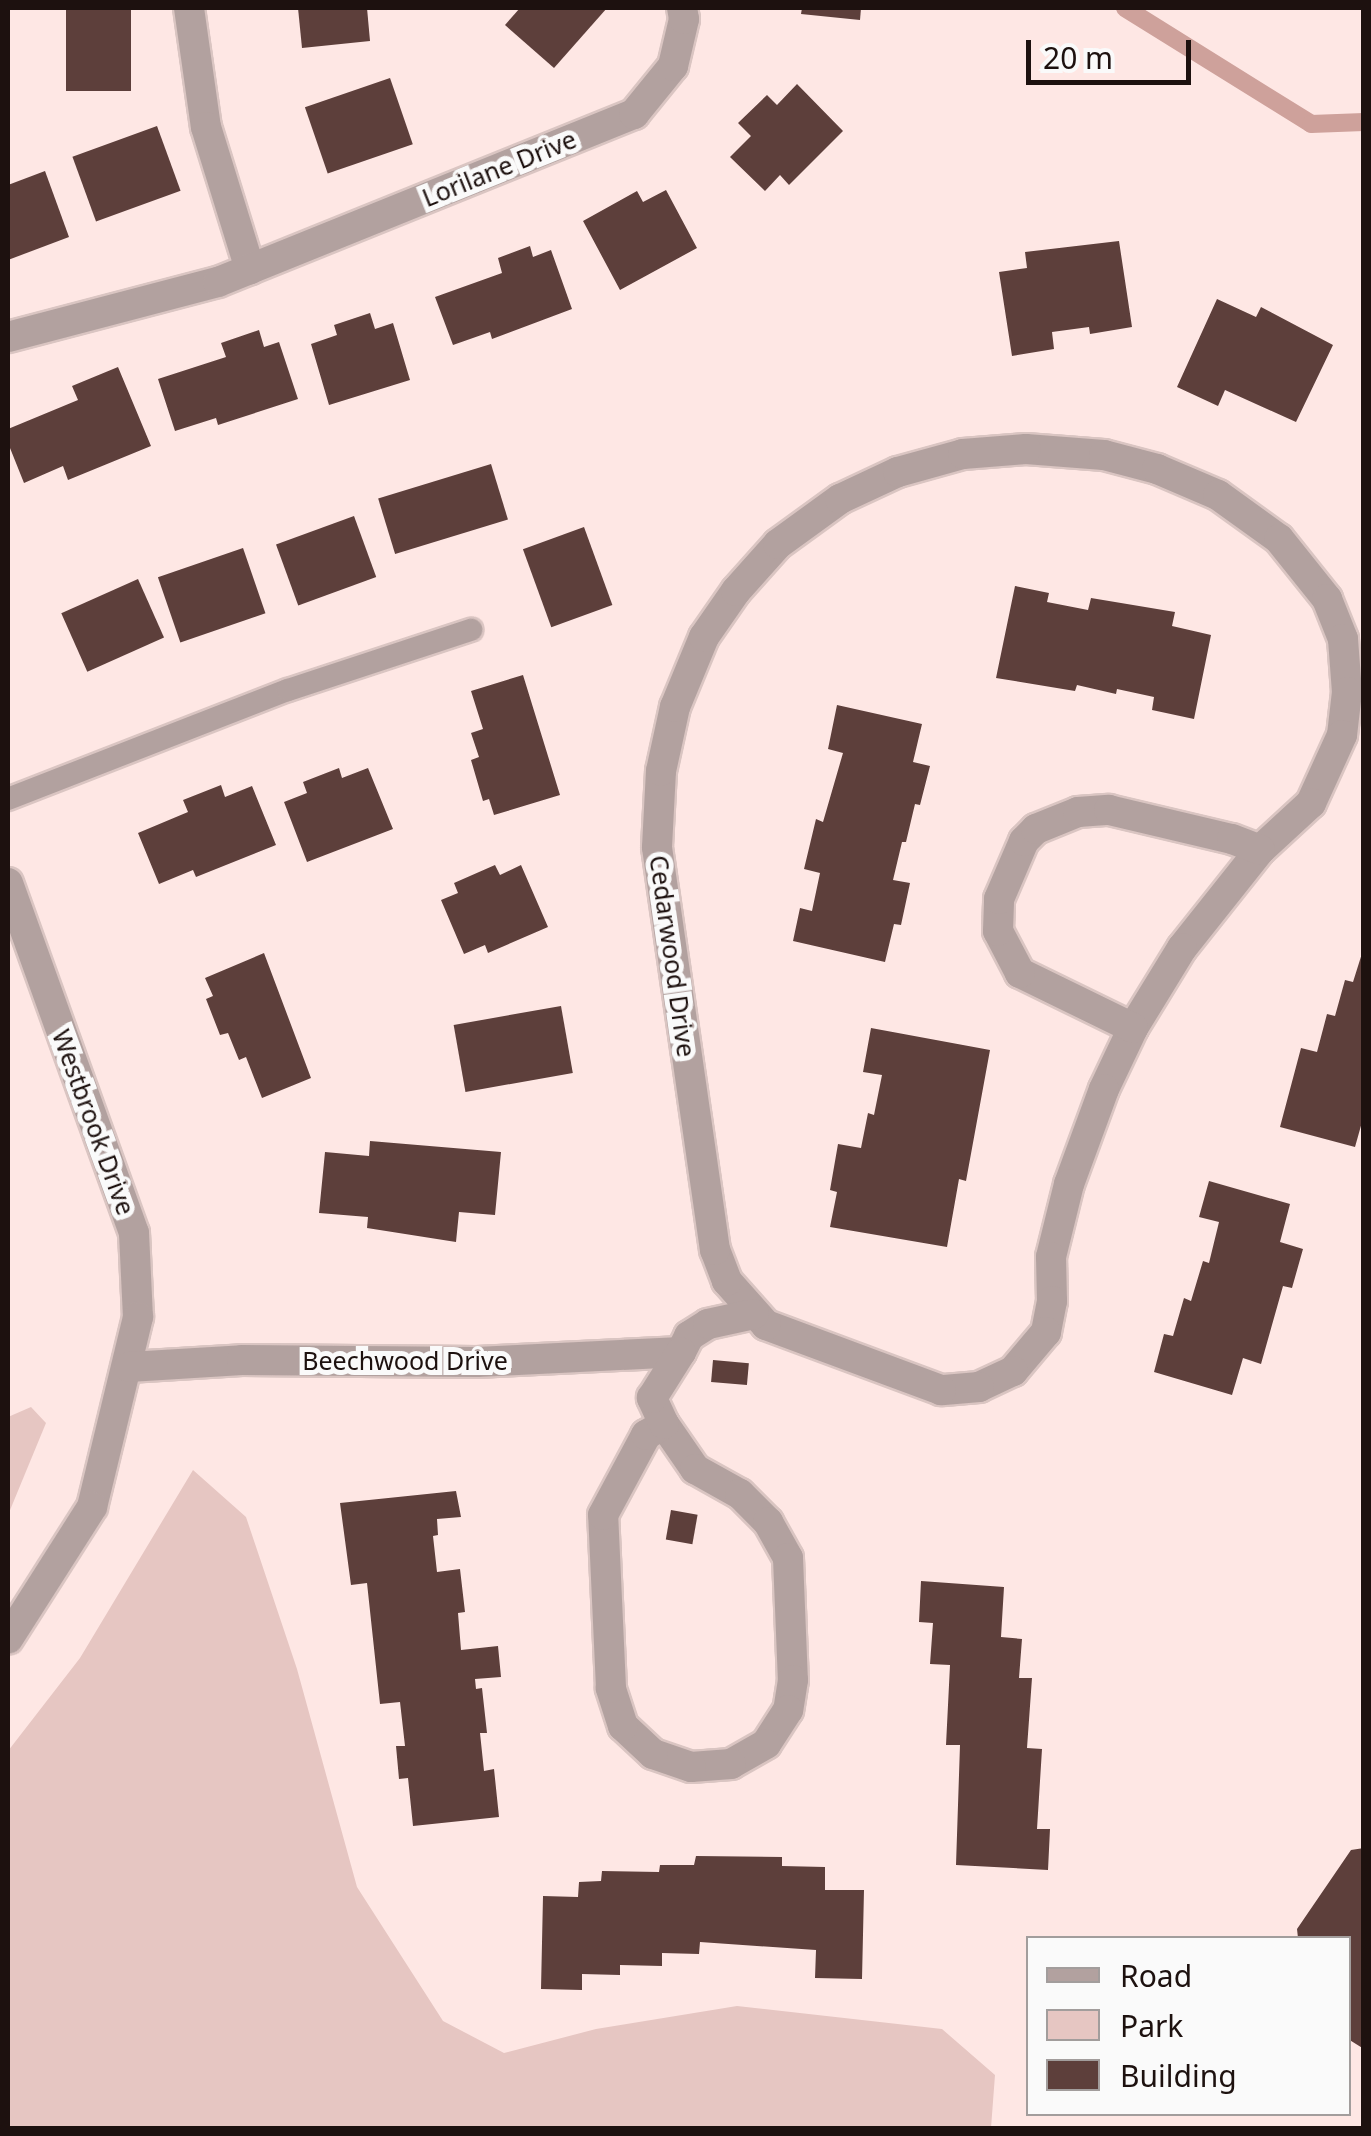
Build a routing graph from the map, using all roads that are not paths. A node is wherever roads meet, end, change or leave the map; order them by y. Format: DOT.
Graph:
graph roads {
  1 [pos="189,8"];
  2 [pos="682,8"];
  3 [pos="250,269"];
  4 [pos="8,337"];
  5 [pos="471,630"];
  6 [pos="8,799"];
  7 [pos="1260,850"];
  8 [pos="8,882"];
  9 [pos="1133,1028"];
  10 [pos="754,1314"];
  11 [pos="681,1352"];
  12 [pos="129,1367"];
  13 [pos="664,1424"];
  14 [pos="8,1640"];
  1 -- 3 [label="street"];
  2 -- 3 [label="street, Lorilane Drive"];
  3 -- 4 [label="street, Lorilane Drive"];
  5 -- 6 [label="lane"];
  7 -- 9 [label="street, Cedarwood Drive"];
  7 -- 9 [label="street"];
  7 -- 10 [label="street, Cedarwood Drive"];
  8 -- 12 [label="street, Westbrook Drive"];
  9 -- 10 [label="street"];
  10 -- 11 [label="street"];
  11 -- 12 [label="street, Beechwood Drive"];
  11 -- 13 [label="street"];
  12 -- 14 [label="street, Westbrook Drive"];
  13 -- 13 [label="street"];
}
